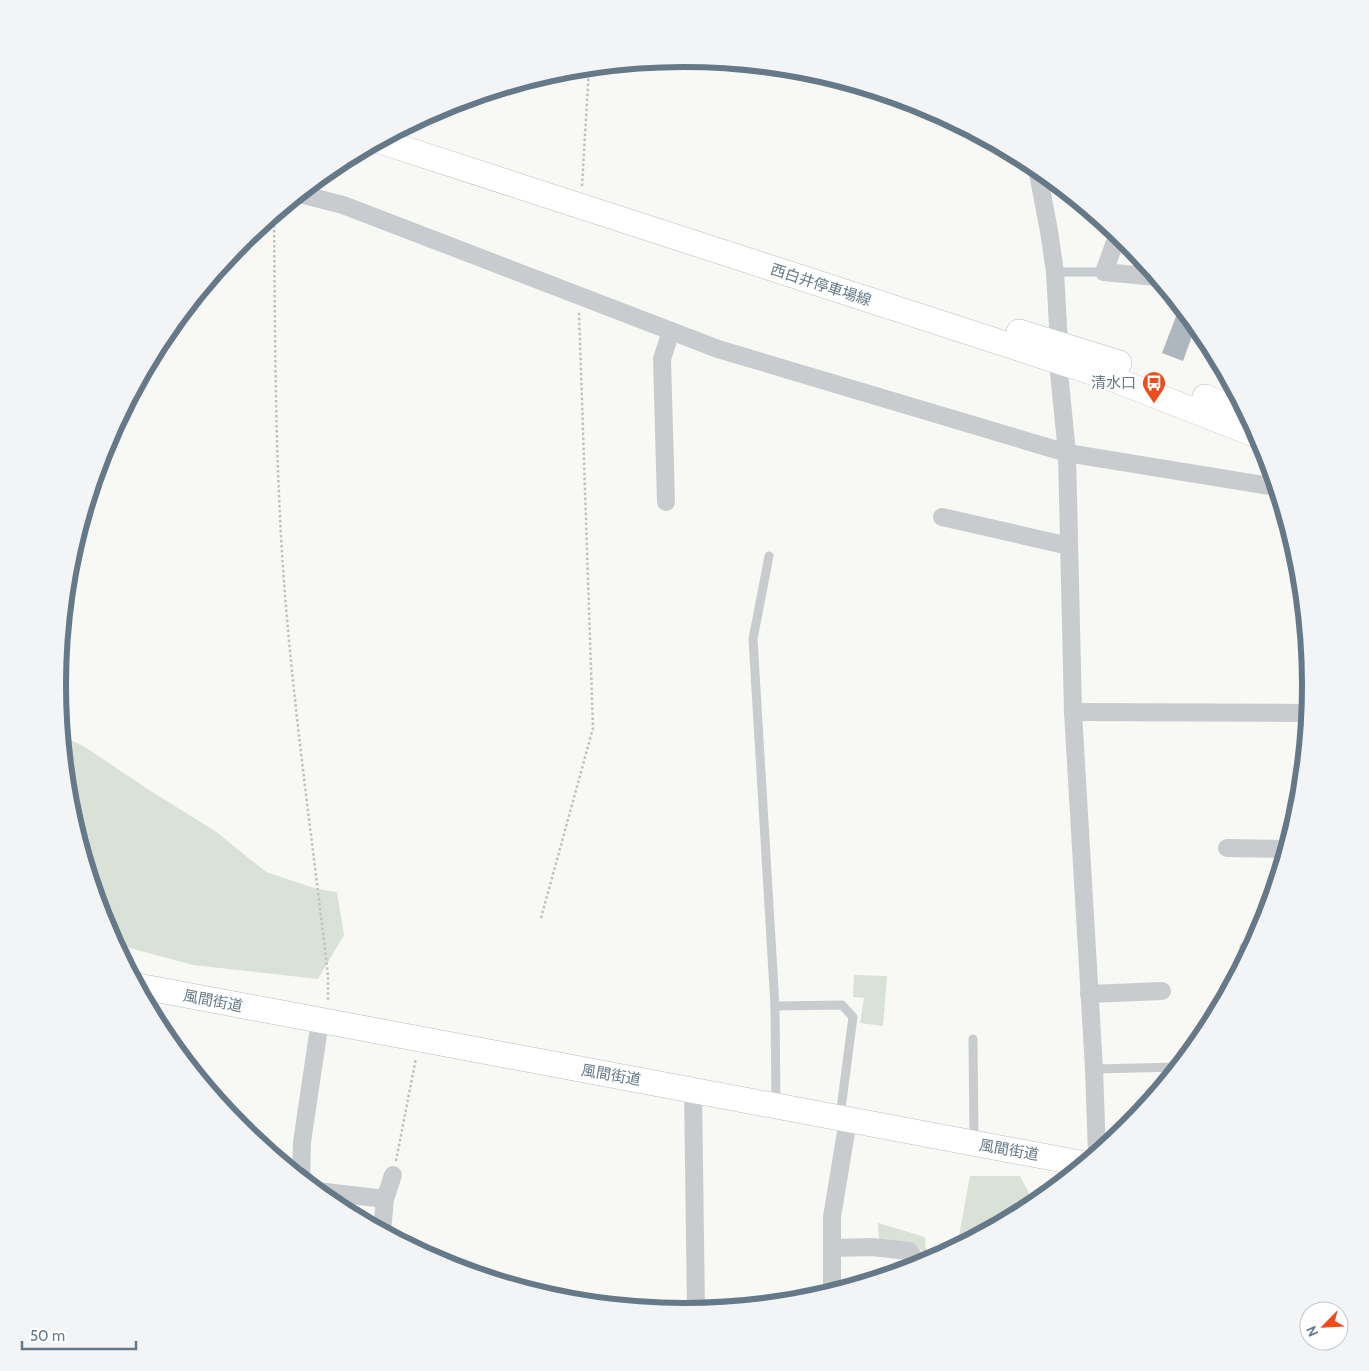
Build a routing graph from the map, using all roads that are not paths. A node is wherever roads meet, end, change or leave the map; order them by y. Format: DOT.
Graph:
graph roads {
  1 [pos="409,132"];
  2 [pos="389,143"];
  3 [pos="1041,181"];
  4 [pos="307,196"];
  5 [pos="1115,242"];
  6 [pos="1055,272"];
  7 [pos="1104,272"];
  8 [pos="1147,276"];
  9 [pos="671,331"];
  10 [pos="1058,353"];
  11 [pos="1237,409"];
  12 [pos="1248,432"];
  13 [pos="1066,453"];
  14 [pos="1270,486"];
  15 [pos="666,502"];
  16 [pos="942,517"];
  17 [pos="1069,546"];
  18 [pos="769,556"];
  19 [pos="1073,712"];
  20 [pos="1302,713"];
  21 [pos="1227,848"];
  22 [pos="1281,849"];
  23 [pos="145,987"];
  24 [pos="1162,991"];
  25 [pos="1090,994"];
  26 [pos="774,1006"];
  27 [pos="324,1022"];
  28 [pos="973,1038"];
  29 [pos="1171,1067"];
  30 [pos="1094,1069"];
  31 [pos="693,1090"];
  32 [pos="776,1107"];
  33 [pos="844,1119"];
  34 [pos="974,1144"];
  35 [pos="1097,1146"];
  36 [pos="1077,1163"];
  37 [pos="301,1170"];
  38 [pos="393,1175"];
  39 [pos="331,1192"];
  40 [pos="385,1198"];
  41 [pos="383,1225"];
  42 [pos="832,1248"];
  43 [pos="916,1259"];
  44 [pos="832,1286"];
  45 [pos="696,1303"];
  1 -- 10 [label="main road, 西白井停車場線"];
  2 -- 10 [label="main road, 西白井停車場線"];
  3 -- 6 [label="street"];
  4 -- 9 [label="street"];
  5 -- 7 [label="street"];
  6 -- 7 [label="lane"];
  6 -- 10 [label="street"];
  7 -- 8 [label="street"];
  9 -- 13 [label="street"];
  9 -- 15 [label="street"];
  10 -- 11 [label="main road, 西白井停車場線"];
  10 -- 12 [label="main road, 西白井停車場線"];
  10 -- 13 [label="street"];
  13 -- 14 [label="street"];
  13 -- 17 [label="street"];
  16 -- 17 [label="street"];
  17 -- 19 [label="street"];
  18 -- 26 [label="lane"];
  19 -- 20 [label="street"];
  19 -- 25 [label="street"];
  21 -- 22 [label="street"];
  23 -- 27 [label="main road, 風間街道"];
  24 -- 25 [label="street"];
  25 -- 30 [label="street"];
  26 -- 32 [label="lane"];
  26 -- 33 [label="lane"];
  27 -- 31 [label="main road, 風間街道"];
  27 -- 37 [label="street"];
  28 -- 34 [label="lane"];
  29 -- 30 [label="lane"];
  30 -- 35 [label="street"];
  31 -- 32 [label="main road, 風間街道"];
  31 -- 45 [label="street"];
  32 -- 33 [label="main road, 風間街道"];
  33 -- 34 [label="main road, 風間街道"];
  33 -- 42 [label="street"];
  34 -- 36 [label="main road, 風間街道"];
  38 -- 40 [label="street"];
  39 -- 40 [label="street"];
  40 -- 41 [label="street"];
  42 -- 43 [label="street"];
  42 -- 44 [label="street"];
}
